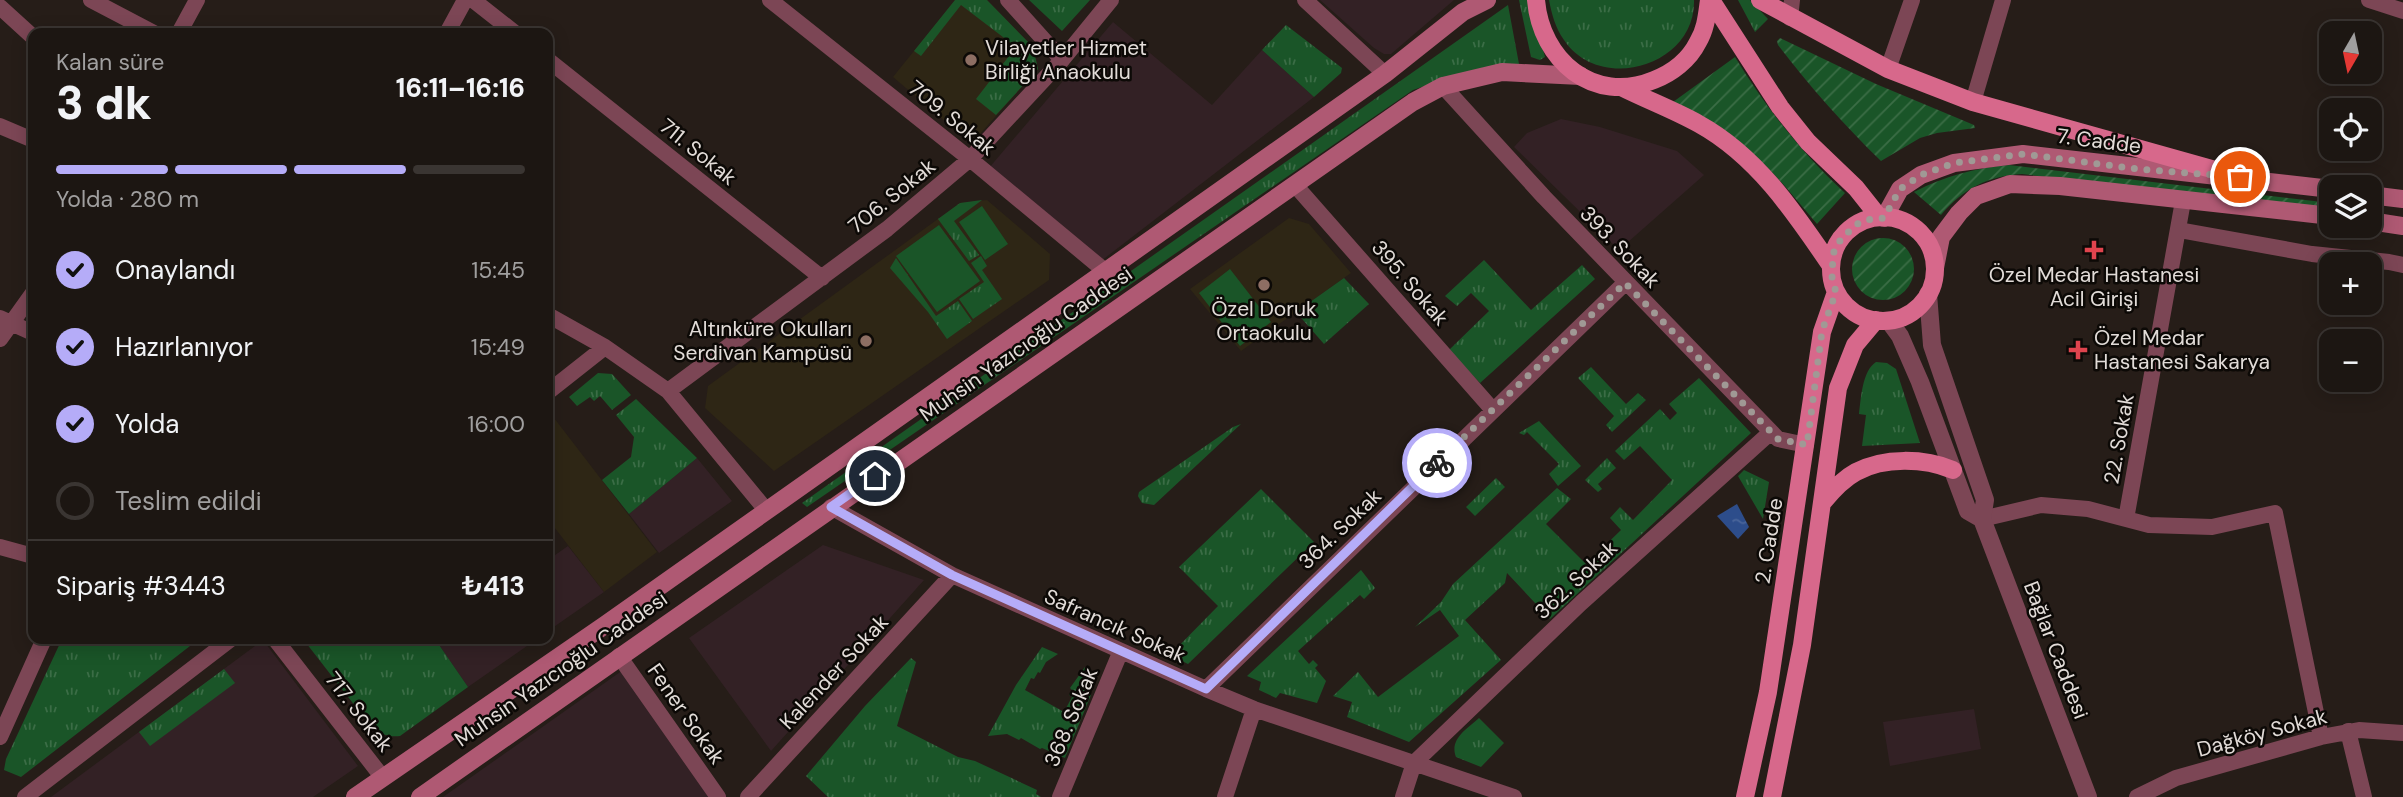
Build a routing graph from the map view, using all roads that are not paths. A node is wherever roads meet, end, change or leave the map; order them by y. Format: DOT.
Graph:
graph roads {
  1 [pos="91,0"];
  2 [pos="197,0"];
  3 [pos="465,0"];
  4 [pos="473,0"];
  5 [pos="770,0"];
  6 [pos="1008,0"];
  7 [pos="1111,0"];
  8 [pos="1305,0"];
  9 [pos="1487,0"];
  10 [pos="1535,0"];
  11 [pos="1710,0"];
  12 [pos="1760,0"];
  13 [pos="1912,0"];
  14 [pos="2003,0"];
  15 [pos="2369,0"];
  16 [pos="1466,6"];
  17 [pos="0,7"];
  18 [pos="1791,9"];
  19 [pos="2403,11"];
  20 [pos="144,28"];
  21 [pos="182,28"];
  22 [pos="450,28"];
  23 [pos="509,28"];
  24 [pos="28,32"];
  25 [pos="1062,60"];
  26 [pos="553,64"];
  27 [pos="1888,69"];
  28 [pos="1385,74"];
  29 [pos="1581,76"];
  30 [pos="1443,86"];
  31 [pos="1621,87"];
  32 [pos="1973,102"];
  33 [pos="0,126"];
  34 [pos="28,138"];
  35 [pos="970,159"];
  36 [pos="2240,177"];
  37 [pos="1295,185"];
  38 [pos="2319,187"];
  39 [pos="2382,195"];
  40 [pos="2402,196"];
  41 [pos="2183,201"];
  42 [pos="2319,215"];
  43 [pos="1881,218"];
  44 [pos="2382,223"];
  45 [pos="2403,226"];
  46 [pos="2179,230"];
  47 [pos="2403,265"];
  48 [pos="1831,266"];
  49 [pos="1935,268"];
  50 [pos="1105,271"];
  51 [pos="822,278"];
  52 [pos="1625,283"];
  53 [pos="1836,292"];
  54 [pos="1928,294"];
  55 [pos="28,298"];
  56 [pos="553,318"];
  57 [pos="6,320"];
  58 [pos="1882,321"];
  59 [pos="28,331"];
  60 [pos="0,339"];
  61 [pos="605,347"];
  62 [pos="553,389"];
  63 [pos="668,391"];
  64 [pos="1492,410"];
  65 [pos="1771,432"];
  66 [pos="1807,445"];
  67 [pos="1953,470"];
  68 [pos="1823,502"];
  69 [pos="831,507"];
  70 [pos="766,510"];
  71 [pos="1982,519"];
  72 [pos="2126,519"];
  73 [pos="0,547"];
  74 [pos="28,555"];
  75 [pos="952,575"];
  76 [pos="42,644"];
  77 [pos="224,644"];
  78 [pos="279,644"];
  79 [pos="1120,653"];
  80 [pos="619,656"];
  81 [pos="1206,689"];
  82 [pos="1254,709"];
  83 [pos="2348,731"];
  84 [pos="2403,733"];
  85 [pos="0,737"];
  86 [pos="2321,737"];
  87 [pos="1414,763"];
  88 [pos="383,778"];
  89 [pos="24,797"];
  90 [pos="355,797"];
  91 [pos="419,797"];
  92 [pos="718,797"];
  93 [pos="748,797"];
  94 [pos="1060,797"];
  95 [pos="1225,797"];
  96 [pos="1403,797"];
  97 [pos="1514,797"];
  98 [pos="1745,797"];
  99 [pos="1772,797"];
  100 [pos="2088,797"];
  101 [pos="2137,797"];
  102 [pos="2364,797"];
  1 -- 20 [label="street"];
  2 -- 21 [label="street"];
  3 -- 22 [label="street"];
  4 -- 23 [label="street"];
  5 -- 35 [label="street, 709. Sokak"];
  6 -- 25 [label="street"];
  7 -- 25 [label="street, 706. Sokak"];
  8 -- 28 [label="street"];
  9 -- 16 [label="main road, Muhsin Yazıcıoğlu Caddesi"];
  10 -- 29 [label="main road"];
  11 -- 31 [label="main road"];
  11 -- 43 [label="main road"];
  12 -- 18 [label="main road"];
  13 -- 27 [label="street"];
  14 -- 32 [label="street"];
  15 -- 19 [label="street"];
  16 -- 28 [label="main road, Muhsin Yazıcıoğlu Caddesi"];
  17 -- 24 [label="street"];
  18 -- 27 [label="main road"];
  25 -- 35 [label="street, 706. Sokak"];
  26 -- 51 [label="street, 711. Sokak"];
  27 -- 32 [label="main road"];
  28 -- 50 [label="main road, Muhsin Yazıcıoğlu Caddesi"];
  29 -- 30 [label="main road, Muhsin Yazıcıoğlu Caddesi"];
  29 -- 31 [label="main road"];
  30 -- 37 [label="main road, Muhsin Yazıcıoğlu Caddesi"];
  30 -- 52 [label="street, 393. Sokak"];
  31 -- 48 [label="main road"];
  32 -- 36 [label="main road"];
  33 -- 34 [label="street"];
  35 -- 50 [label="street, 709. Sokak"];
  35 -- 51 [label="street, 706. Sokak"];
  36 -- 38 [label="main road, 7. Cadde"];
  36 -- 43 [label="main road, 7. Cadde"];
  37 -- 64 [label="street, 395. Sokak"];
  37 -- 69 [label="main road, Muhsin Yazıcıoğlu Caddesi"];
  39 -- 40 [label="main road"];
  41 -- 42 [label="main road"];
  41 -- 46 [label="street, 22. Sokak"];
  41 -- 49 [label="main road"];
  43 -- 48 [label="main road"];
  43 -- 49 [label="main road"];
  44 -- 45 [label="main road"];
  46 -- 47 [label="street"];
  46 -- 72 [label="street, 22. Sokak"];
  48 -- 53 [label="main road"];
  49 -- 54 [label="main road"];
  50 -- 70 [label="main road, Muhsin Yazıcıoğlu Caddesi"];
  51 -- 63 [label="street, 706. Sokak"];
  52 -- 64 [label="street, 364. Sokak"];
  52 -- 65 [label="street, 393. Sokak"];
  53 -- 58 [label="main road"];
  53 -- 66 [label="main road, 2. Cadde"];
  54 -- 58 [label="main road"];
  54 -- 71 [label="street, Bağlar Caddesi"];
  55 -- 57 [label="street"];
  56 -- 61 [label="street"];
  57 -- 59 [label="street"];
  57 -- 60 [label="street"];
  58 -- 67 [label="street, Bağlar Caddesi"];
  58 -- 68 [label="main road"];
  61 -- 62 [label="street"];
  61 -- 63 [label="street"];
  63 -- 70 [label="street"];
  64 -- 81 [label="street, 364. Sokak"];
  65 -- 66 [label="street"];
  65 -- 87 [label="street, 362. Sokak"];
  66 -- 98 [label="main road, 2. Cadde"];
  67 -- 68 [label="main road"];
  67 -- 71 [label="street, Bağlar Caddesi"];
  68 -- 99 [label="main road"];
  69 -- 75 [label="street, Safrancık Sokak"];
  69 -- 80 [label="main road, Muhsin Yazıcıoğlu Caddesi"];
  70 -- 88 [label="main road, Muhsin Yazıcıoğlu Caddesi"];
  71 -- 72 [label="street"];
  71 -- 100 [label="street, Bağlar Caddesi"];
  72 -- 86 [label="street"];
  73 -- 74 [label="street"];
  75 -- 79 [label="street, Safrancık Sokak"];
  75 -- 93 [label="street, Kalender Sokak"];
  76 -- 85 [label="street"];
  77 -- 89 [label="street"];
  78 -- 88 [label="street, 717. Sokak"];
  79 -- 81 [label="street, Safrancık Sokak"];
  79 -- 94 [label="street, 368. Sokak"];
  80 -- 91 [label="main road, Muhsin Yazıcıoğlu Caddesi"];
  80 -- 92 [label="street, Fener Sokak"];
  81 -- 82 [label="street, Safrancık Sokak"];
  82 -- 87 [label="street, Safrancık Sokak"];
  82 -- 95 [label="street"];
  83 -- 84 [label="street, Dağköy Sokak"];
  83 -- 86 [label="street, Dağköy Sokak"];
  83 -- 102 [label="street"];
  86 -- 101 [label="street, Dağköy Sokak"];
  87 -- 96 [label="street"];
  87 -- 97 [label="street, Safrancık Sokak"];
  88 -- 90 [label="main road, Muhsin Yazıcıoğlu Caddesi"];
}
